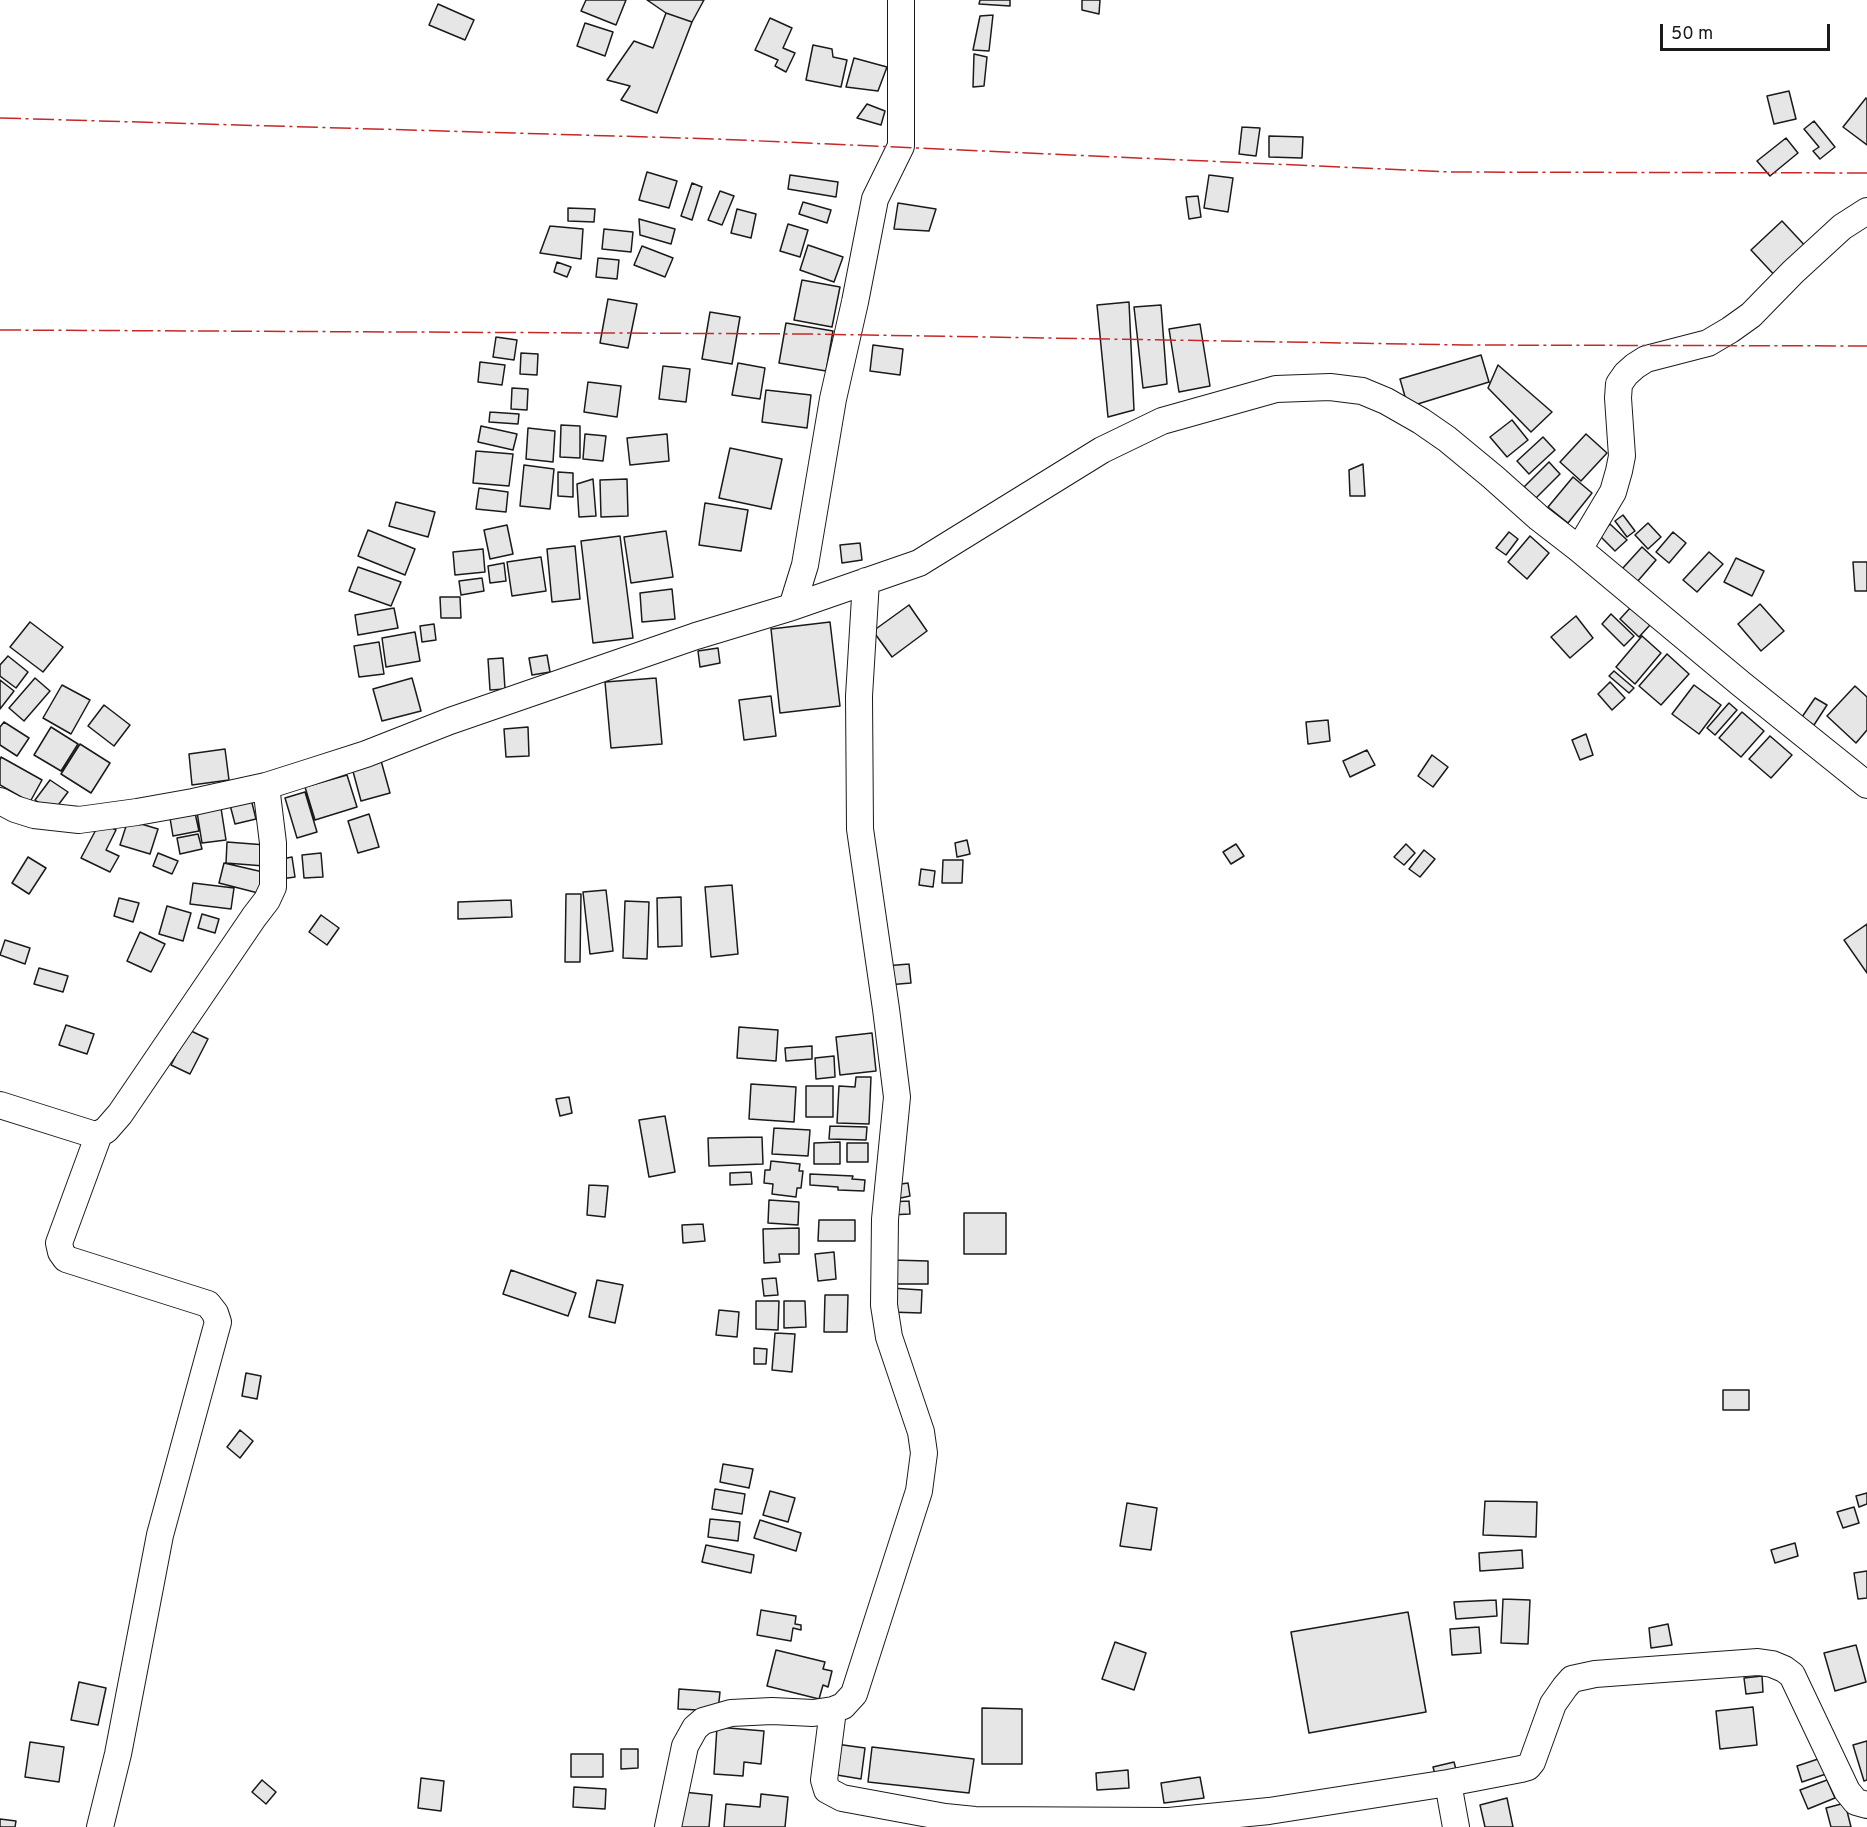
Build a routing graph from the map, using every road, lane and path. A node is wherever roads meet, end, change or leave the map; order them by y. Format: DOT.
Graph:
graph roads {
  1 [pos="901,0"];
  2 [pos="1867,211"];
  3 [pos="1579,549"];
  4 [pos="866,581"];
  5 [pos="792,607"];
  6 [pos="1865,779"];
  7 [pos="267,786"];
  8 [pos="0,801"];
  9 [pos="0,1105"];
  10 [pos="99,1134"];
  11 [pos="833,1710"];
  12 [pos="1448,1783"];
  13 [pos="1867,1805"];
  14 [pos="1169,1824"];
  15 [pos="100,1827"];
  16 [pos="668,1827"];
  17 [pos="1456,1827"];
  1 -- 5 [label="street"];
  2 -- 3 [label="street"];
  3 -- 4 [label="street"];
  3 -- 6 [label="street"];
  4 -- 5 [label="street"];
  4 -- 11 [label="street"];
  5 -- 7 [label="street"];
  7 -- 8 [label="street"];
  7 -- 10 [label="street"];
  9 -- 10 [label="street"];
  10 -- 15 [label="street"];
  11 -- 14 [label="street"];
  11 -- 16 [label="street"];
  12 -- 13 [label="street"];
  12 -- 14 [label="street"];
  12 -- 17 [label="street"];
}
